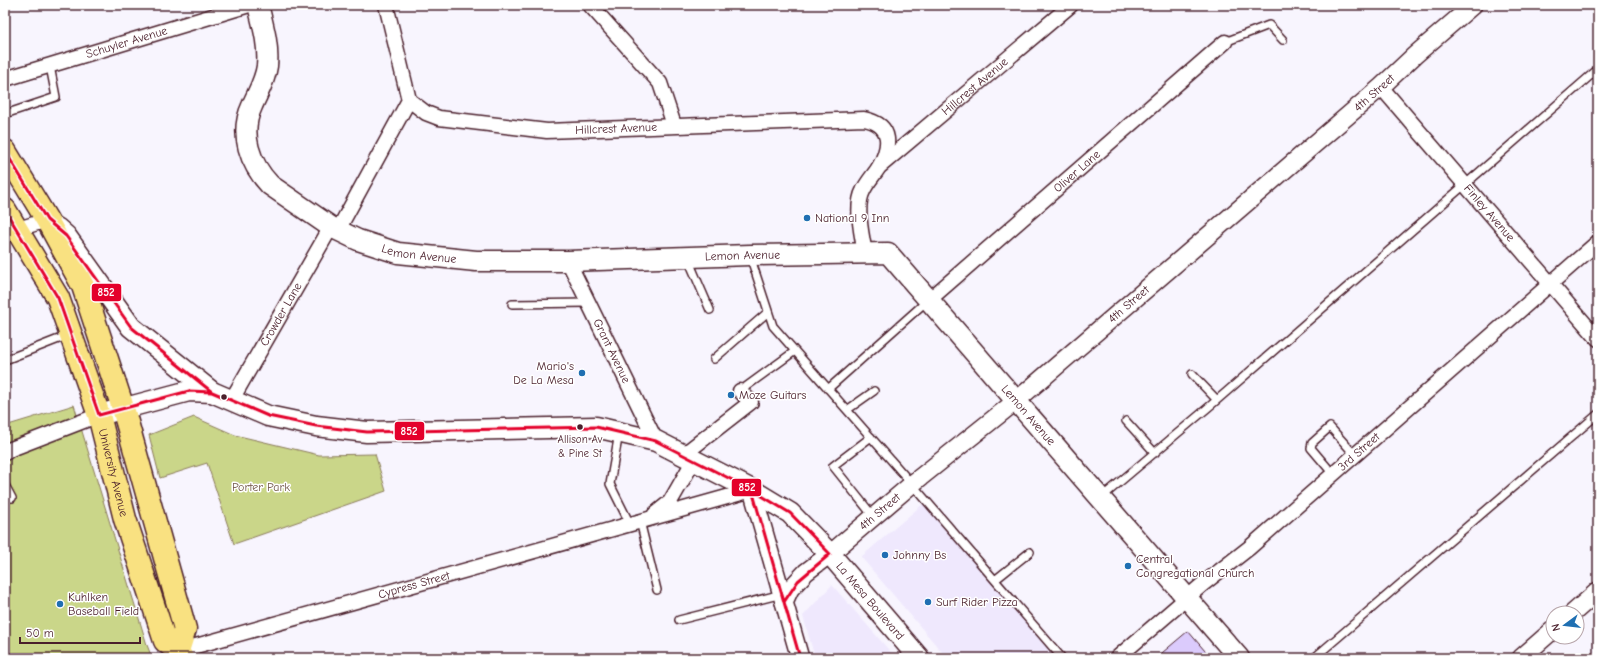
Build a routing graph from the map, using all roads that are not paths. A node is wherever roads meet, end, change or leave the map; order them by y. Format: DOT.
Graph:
graph roads {
  1 [pos="248,5"];
  2 [pos="258,5"];
  3 [pos="386,5"];
  4 [pos="590,5"];
  5 [pos="1071,5"];
  6 [pos="1474,5"];
  7 [pos="1283,40"];
  8 [pos="1225,42"];
  9 [pos="50,66"];
  10 [pos="1598,68"];
  11 [pos="5,79"];
  12 [pos="1381,87"];
  13 [pos="409,100"];
  14 [pos="5,114"];
  15 [pos="674,125"];
  16 [pos="5,151"];
  17 [pos="879,168"];
  18 [pos="1464,184"];
  19 [pos="5,210"];
  20 [pos="47,220"];
  21 [pos="335,229"];
  22 [pos="11,231"];
  23 [pos="1598,242"];
  24 [pos="865,253"];
  25 [pos="750,255"];
  26 [pos="687,257"];
  27 [pos="568,261"];
  28 [pos="1550,283"];
  29 [pos="929,300"];
  30 [pos="588,303"];
  31 [pos="512,304"];
  32 [pos="710,310"];
  33 [pos="768,312"];
  34 [pos="71,334"];
  35 [pos="1598,339"];
  36 [pos="795,351"];
  37 [pos="714,359"];
  38 [pos="5,360"];
  39 [pos="1192,374"];
  40 [pos="828,389"];
  41 [pos="874,391"];
  42 [pos="212,392"];
  43 [pos="740,392"];
  44 [pos="1217,400"];
  45 [pos="231,401"];
  46 [pos="1016,401"];
  47 [pos="123,408"];
  48 [pos="847,410"];
  49 [pos="1598,414"];
  50 [pos="99,415"];
  51 [pos="1126,421"];
  52 [pos="619,433"];
  53 [pos="871,437"];
  54 [pos="656,441"];
  55 [pos="5,453"];
  56 [pos="1155,453"];
  57 [pos="1355,455"];
  58 [pos="689,458"];
  59 [pos="1333,474"];
  60 [pos="912,484"];
  61 [pos="5,485"];
  62 [pos="752,490"];
  63 [pos="12,498"];
  64 [pos="1100,498"];
  65 [pos="873,516"];
  66 [pos="640,521"];
  67 [pos="1030,552"];
  68 [pos="830,554"];
  69 [pos="994,580"];
  70 [pos="658,590"];
  71 [pos="1598,591"];
  72 [pos="783,598"];
  73 [pos="1187,598"];
  74 [pos="1582,605"];
  75 [pos="679,620"];
  76 [pos="1545,637"];
  77 [pos="180,654"];
  78 [pos="1125,654"];
  79 [pos="1236,657"];
  80 [pos="800,658"];
  81 [pos="919,658"];
  82 [pos="1062,658"];
  83 [pos="1314,658"];
  84 [pos="1521,658"];
  1 -- 9 [label="street, Schuyler Avenue"];
  2 -- 21 [label="main road, Lemon Avenue"];
  3 -- 13 [label="street"];
  4 -- 15 [label="street"];
  5 -- 17 [label="street, Hillcrest Avenue"];
  6 -- 12 [label="street, 4th Street"];
  7 -- 8 [label="lane"];
  8 -- 29 [label="street, Oliver Lane"];
  9 -- 11 [label="street, Schuyler Avenue"];
  9 -- 14 [label="lane"];
  10 -- 18 [label="lane"];
  12 -- 18 [label="street, Finley Avenue"];
  12 -- 46 [label="street, 4th Street"];
  13 -- 15 [label="street, Hillcrest Avenue"];
  13 -- 21 [label="street, Crowder Lane"];
  15 -- 17 [label="street, Hillcrest Avenue"];
  16 -- 20 [label="main road, La Mesa Boulevard"];
  17 -- 24 [label="street, Hillcrest Avenue"];
  18 -- 28 [label="street, Finley Avenue"];
  18 -- 44 [label="lane"];
  19 -- 22 [label="main road"];
  20 -- 22 [label="street"];
  20 -- 42 [label="main road, La Mesa Boulevard"];
  20 -- 47 [label="main road"];
  21 -- 27 [label="main road, Lemon Avenue"];
  21 -- 45 [label="street, Crowder Lane"];
  22 -- 34 [label="main road, University Avenue"];
  23 -- 28 [label="street, 3rd Street"];
  24 -- 25 [label="main road, Lemon Avenue"];
  24 -- 29 [label="main road, Lemon Avenue"];
  25 -- 26 [label="main road, Lemon Avenue"];
  25 -- 33 [label="lane"];
  26 -- 27 [label="main road, Lemon Avenue"];
  26 -- 32 [label="lane"];
  27 -- 30 [label="street, Grant Avenue"];
  28 -- 35 [label="street, Finley Avenue"];
  28 -- 57 [label="street, 3rd Street"];
  29 -- 40 [label="lane"];
  29 -- 46 [label="main road, Lemon Avenue"];
  30 -- 31 [label="lane"];
  30 -- 54 [label="street, Grant Avenue"];
  33 -- 36 [label="lane"];
  33 -- 37 [label="lane"];
  34 -- 38 [label="lane"];
  34 -- 50 [label="main road, University Avenue"];
  36 -- 40 [label="lane"];
  36 -- 43 [label="lane"];
  39 -- 44 [label="lane"];
  40 -- 48 [label="lane"];
  41 -- 48 [label="lane"];
  42 -- 45 [label="main road, La Mesa Boulevard"];
  42 -- 47 [label="main road, La Mesa Boulevard"];
  43 -- 58 [label="street"];
  44 -- 56 [label="lane"];
  45 -- 52 [label="main road, La Mesa Boulevard"];
  46 -- 60 [label="street, 4th Street"];
  46 -- 64 [label="main road, Lemon Avenue"];
  47 -- 50 [label="main road, La Mesa Boulevard"];
  47 -- 77 [label="main road"];
  48 -- 53 [label="lane"];
  49 -- 83 [label="lane"];
  50 -- 55 [label="street"];
  50 -- 77 [label="main road, University Avenue"];
  51 -- 56 [label="lane"];
  52 -- 54 [label="main road, La Mesa Boulevard"];
  52 -- 66 [label="lane"];
  53 -- 60 [label="lane"];
  53 -- 65 [label="lane"];
  54 -- 58 [label="main road, La Mesa Boulevard"];
  56 -- 64 [label="lane"];
  57 -- 59 [label="street, 3rd Street"];
  57 -- 59 [label="lane"];
  58 -- 62 [label="main road, La Mesa Boulevard"];
  58 -- 66 [label="street, Cypress Street"];
  59 -- 73 [label="street, 3rd Street"];
  60 -- 65 [label="street, 4th Street"];
  60 -- 69 [label="lane"];
  61 -- 63 [label="lane"];
  62 -- 66 [label="street, Cypress Street"];
  62 -- 68 [label="main road, La Mesa Boulevard"];
  62 -- 72 [label="street"];
  64 -- 73 [label="main road, Lemon Avenue"];
  65 -- 68 [label="street, 4th Street"];
  66 -- 70 [label="lane"];
  66 -- 77 [label="street, Cypress Street"];
  67 -- 69 [label="lane"];
  68 -- 72 [label="street, 4th Street"];
  68 -- 81 [label="main road, La Mesa Boulevard"];
  69 -- 82 [label="lane"];
  71 -- 74 [label="street"];
  72 -- 75 [label="lane"];
  72 -- 80 [label="street"];
  73 -- 78 [label="street, 3rd Street"];
  73 -- 79 [label="main road, Lemon Avenue"];
  76 -- 84 [label="street"];
}
